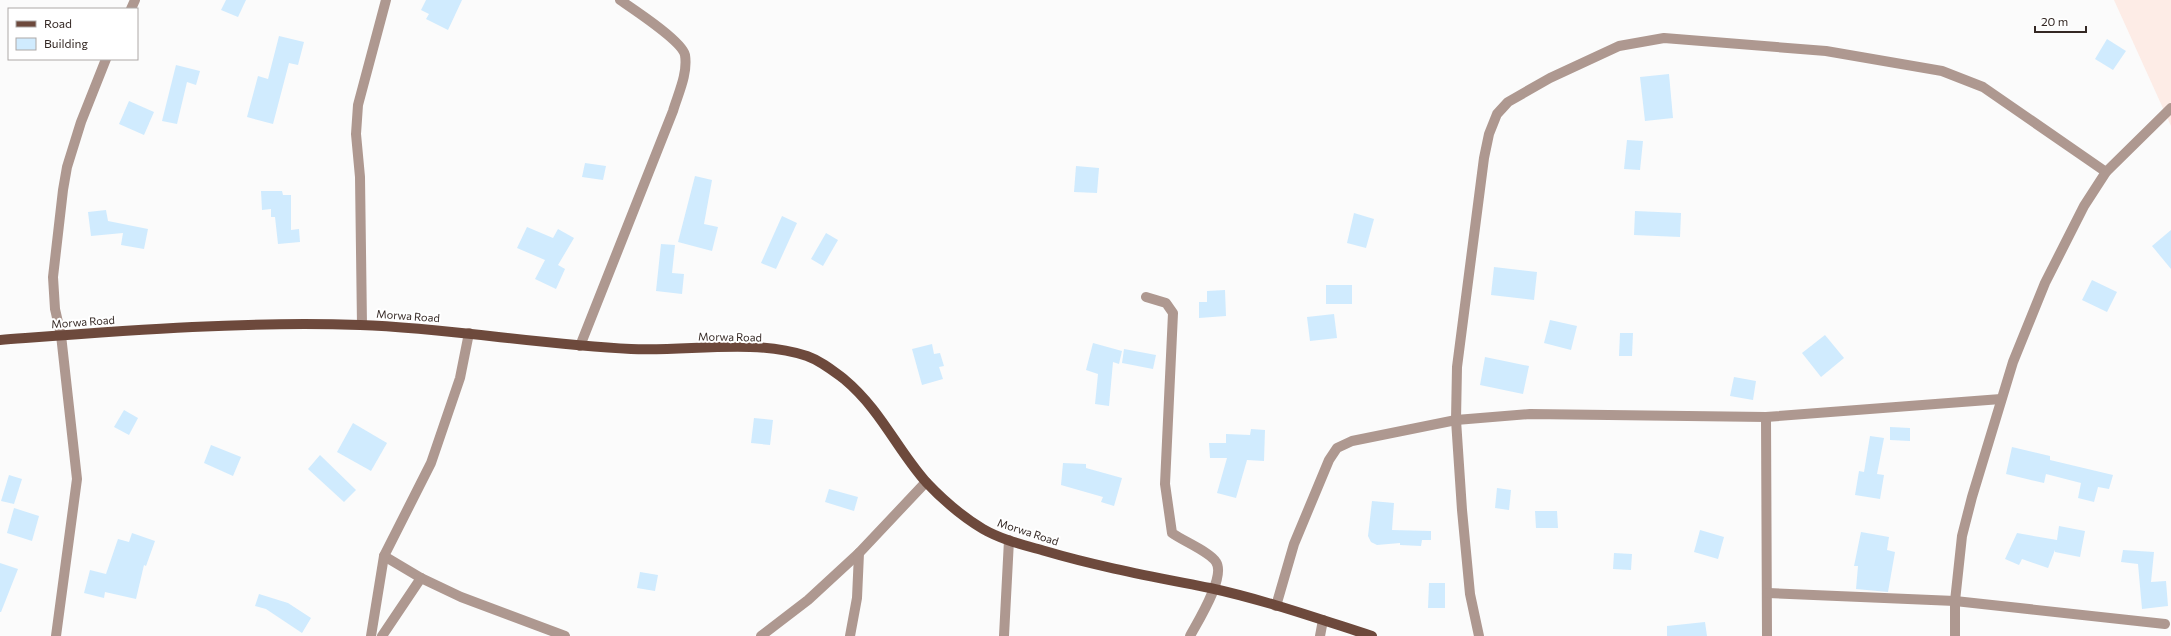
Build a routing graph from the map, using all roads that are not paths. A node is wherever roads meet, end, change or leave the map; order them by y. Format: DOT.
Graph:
graph roads {
  1 [pos="386,0"];
  2 [pos="620,0"];
  3 [pos="106,60"];
  4 [pos="2171,108"];
  5 [pos="2106,172"];
  6 [pos="1146,297"];
  7 [pos="362,325"];
  8 [pos="469,333"];
  9 [pos="61,335"];
  10 [pos="0,340"];
  11 [pos="580,346"];
  12 [pos="2001,399"];
  13 [pos="1766,417"];
  14 [pos="1456,420"];
  15 [pos="926,482"];
  16 [pos="1009,540"];
  17 [pos="858,553"];
  18 [pos="384,556"];
  19 [pos="421,578"];
  20 [pos="1215,589"];
  21 [pos="1768,593"];
  22 [pos="1955,601"];
  23 [pos="1276,606"];
  24 [pos="1323,620"];
  25 [pos="2165,624"];
  26 [pos="56,636"];
  27 [pos="371,636"];
  28 [pos="382,636"];
  29 [pos="565,636"];
  30 [pos="761,636"];
  31 [pos="850,636"];
  32 [pos="1004,636"];
  33 [pos="1190,636"];
  34 [pos="1320,636"];
  35 [pos="1372,636"];
  36 [pos="1479,636"];
  37 [pos="1767,636"];
  38 [pos="1955,636"];
  1 -- 7 [label="street"];
  2 -- 11 [label="street"];
  3 -- 9 [label="street"];
  4 -- 5 [label="street"];
  5 -- 12 [label="street"];
  5 -- 14 [label="street"];
  6 -- 20 [label="street"];
  7 -- 8 [label="main road, Morwa Road"];
  7 -- 9 [label="main road, Morwa Road"];
  8 -- 11 [label="main road, Morwa Road"];
  8 -- 18 [label="street"];
  9 -- 10 [label="main road, Morwa Road"];
  9 -- 26 [label="street"];
  11 -- 15 [label="main road, Morwa Road"];
  12 -- 13 [label="street"];
  12 -- 22 [label="street"];
  13 -- 14 [label="street"];
  13 -- 21 [label="street"];
  14 -- 23 [label="street"];
  14 -- 36 [label="street"];
  15 -- 16 [label="main road, Morwa Road"];
  15 -- 17 [label="street"];
  16 -- 20 [label="main road, Morwa Road"];
  16 -- 32 [label="street"];
  17 -- 30 [label="street"];
  17 -- 31 [label="street"];
  18 -- 19 [label="street"];
  18 -- 27 [label="street"];
  19 -- 28 [label="street"];
  19 -- 29 [label="street"];
  20 -- 23 [label="main road, Morwa Road"];
  20 -- 33 [label="street"];
  21 -- 22 [label="street"];
  21 -- 37 [label="street"];
  22 -- 25 [label="street"];
  22 -- 38 [label="street"];
  23 -- 24 [label="main road, Morwa Road"];
  24 -- 34 [label="street"];
  24 -- 35 [label="main road, Morwa Road"];
}
